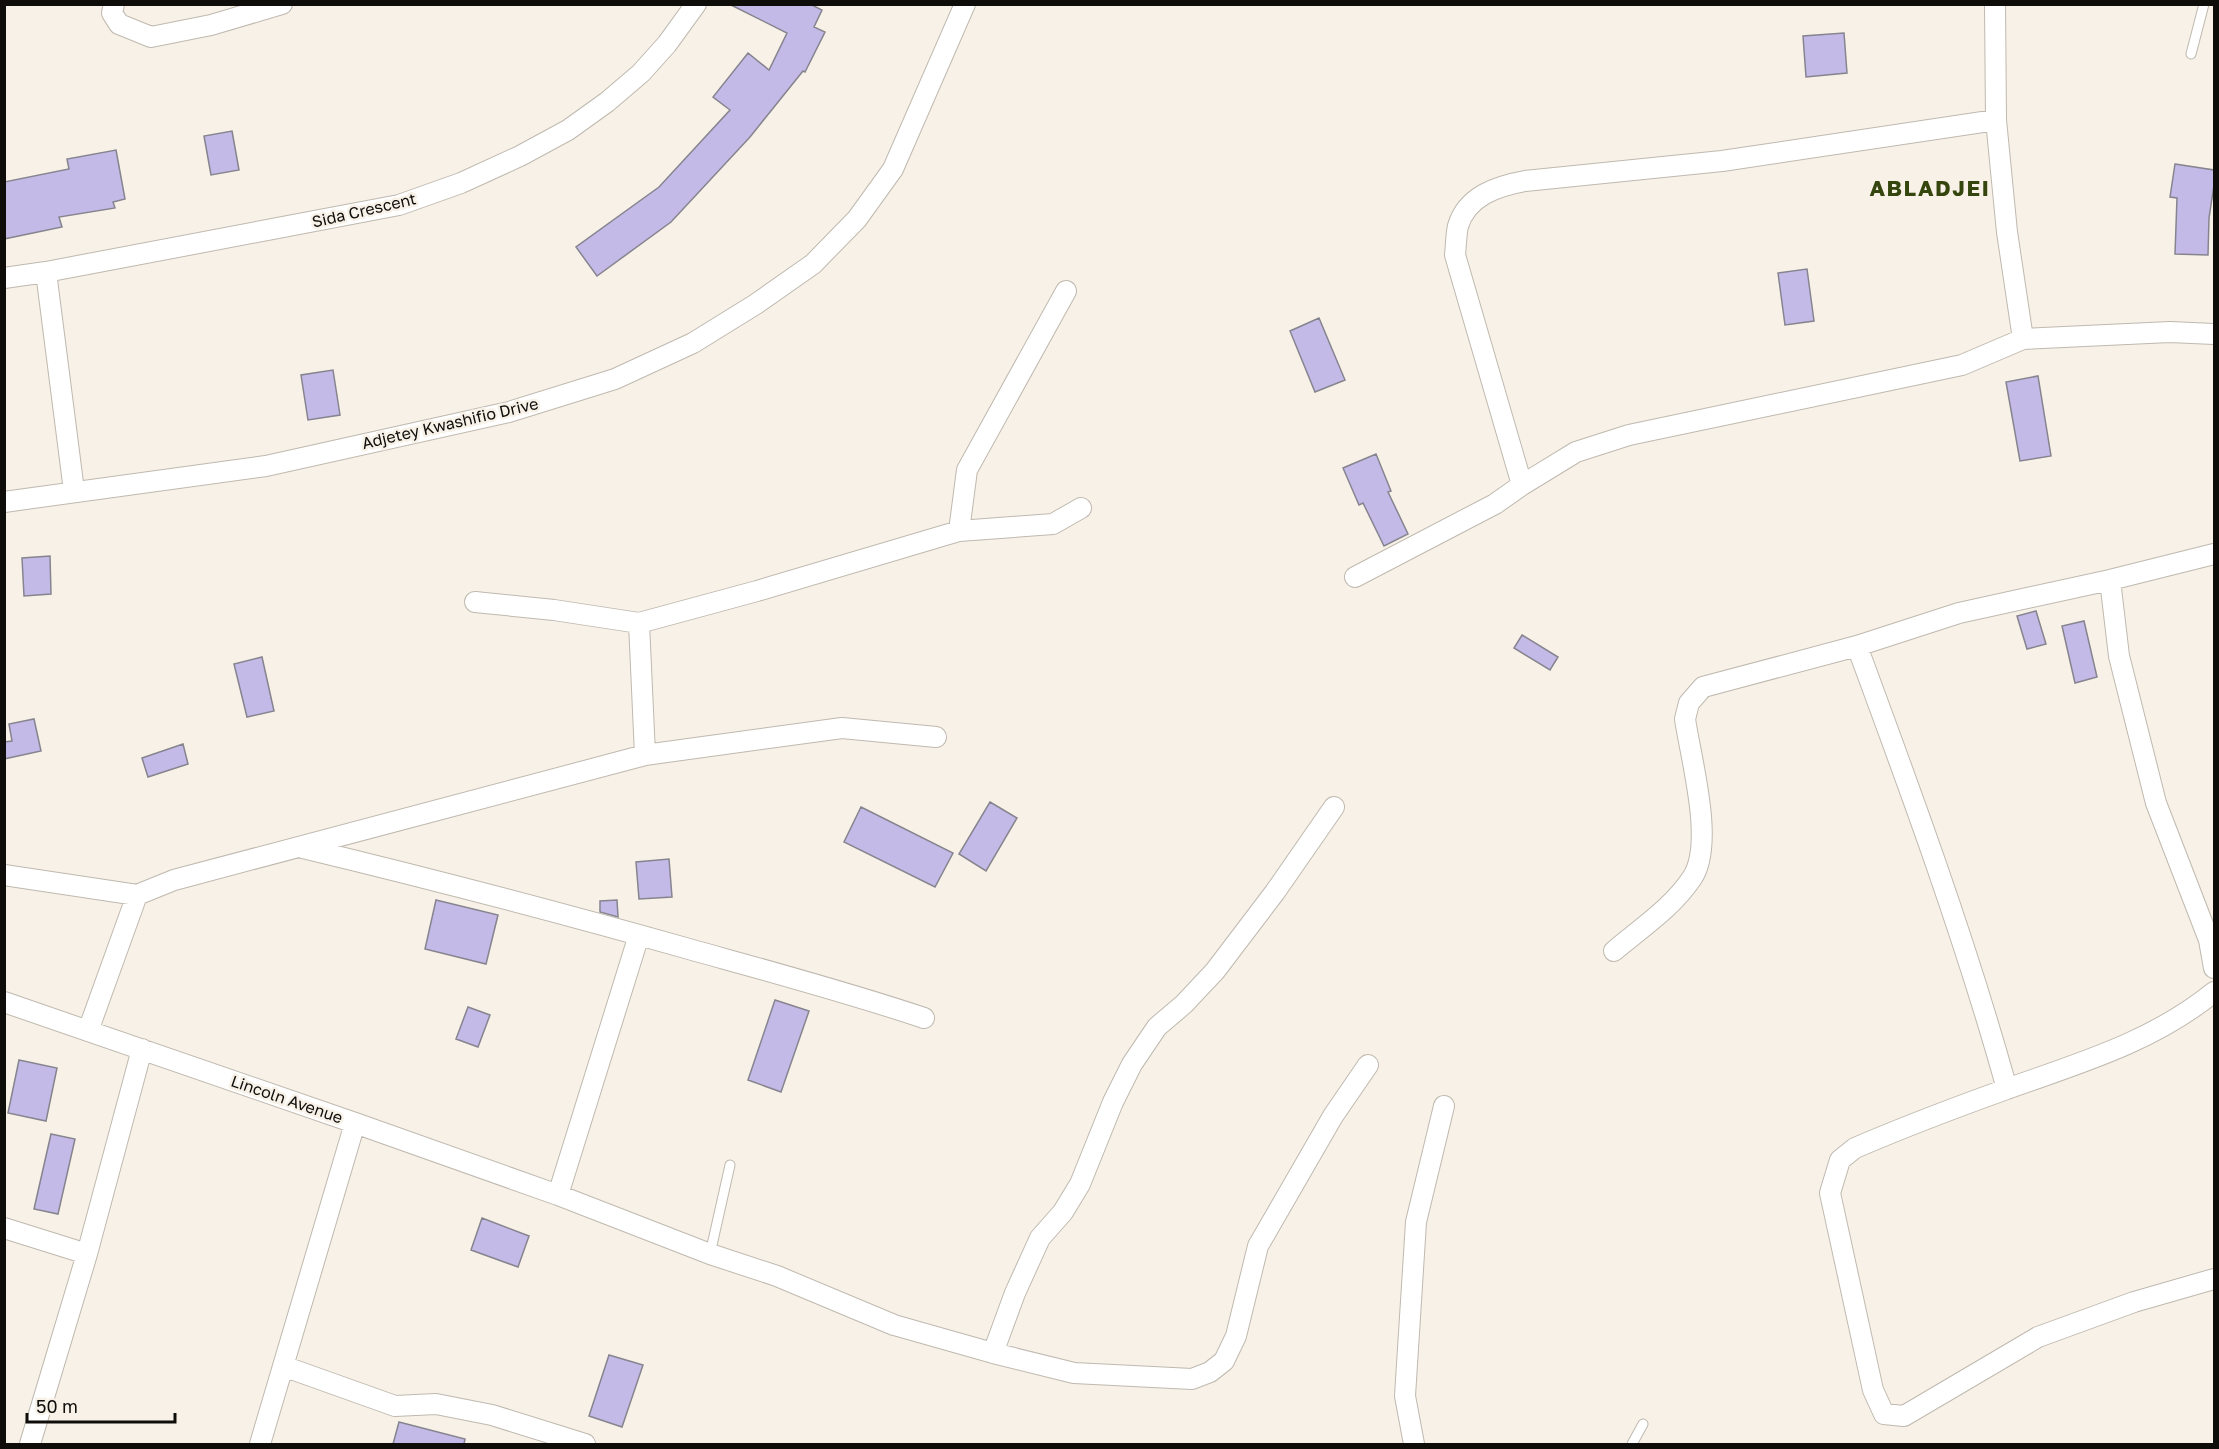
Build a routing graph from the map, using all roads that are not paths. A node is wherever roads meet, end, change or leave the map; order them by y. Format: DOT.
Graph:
graph roads {
  1 [pos="114,4"];
  2 [pos="282,4"];
  3 [pos="696,4"];
  4 [pos="965,4"];
  5 [pos="1995,4"];
  6 [pos="2204,4"];
  7 [pos="2191,54"];
  8 [pos="1996,120"];
  9 [pos="46,272"];
  10 [pos="4,278"];
  11 [pos="1066,291"];
  12 [pos="2214,334"];
  13 [pos="2023,339"];
  14 [pos="1522,485"];
  15 [pos="74,491"];
  16 [pos="4,502"];
  17 [pos="1081,508"];
  18 [pos="959,531"];
  19 [pos="2214,554"];
  20 [pos="1355,577"];
  21 [pos="2110,580"];
  22 [pos="475,602"];
  23 [pos="639,623"];
  24 [pos="1857,646"];
  25 [pos="936,737"];
  26 [pos="645,755"];
  27 [pos="1334,807"];
  28 [pos="301,847"];
  29 [pos="4,875"];
  30 [pos="137,895"];
  31 [pos="639,935"];
  32 [pos="1614,951"];
  33 [pos="2214,968"];
  34 [pos="2214,992"];
  35 [pos="4,1002"];
  36 [pos="924,1018"];
  37 [pos="88,1031"];
  38 [pos="142,1049"];
  39 [pos="1368,1065"];
  40 [pos="2007,1089"];
  41 [pos="1444,1106"];
  42 [pos="355,1123"];
  43 [pos="730,1165"];
  44 [pos="558,1195"];
  45 [pos="4,1228"];
  46 [pos="87,1254"];
  47 [pos="710,1254"];
  48 [pos="2214,1279"];
  49 [pos="993,1353"];
  50 [pos="283,1366"];
  51 [pos="1643,1424"];
  52 [pos="30,1444"];
  53 [pos="260,1444"];
  54 [pos="585,1444"];
  55 [pos="1414,1444"];
  56 [pos="1632,1444"];
  1 -- 2 [label="street"];
  3 -- 9 [label="street, Sida Crescent"];
  4 -- 15 [label="street, Adjetey Kwashifio Drive"];
  5 -- 8 [label="street"];
  6 -- 7 [label="lane"];
  8 -- 13 [label="street"];
  8 -- 14 [label="street"];
  9 -- 10 [label="street, Sida Crescent"];
  9 -- 15 [label="street"];
  11 -- 18 [label="street"];
  12 -- 13 [label="street"];
  13 -- 14 [label="street"];
  14 -- 20 [label="street"];
  15 -- 16 [label="street, Adjetey Kwashifio Drive"];
  17 -- 18 [label="street"];
  18 -- 23 [label="street"];
  19 -- 21 [label="street"];
  21 -- 24 [label="street"];
  21 -- 33 [label="street"];
  22 -- 23 [label="street"];
  23 -- 26 [label="street"];
  24 -- 32 [label="street"];
  24 -- 40 [label="street"];
  25 -- 26 [label="street"];
  26 -- 28 [label="street"];
  27 -- 49 [label="street"];
  28 -- 30 [label="street"];
  28 -- 31 [label="street"];
  29 -- 30 [label="street"];
  30 -- 37 [label="street"];
  31 -- 36 [label="street"];
  31 -- 44 [label="street"];
  34 -- 40 [label="street"];
  35 -- 37 [label="street, Lincoln Avenue"];
  37 -- 38 [label="street, Lincoln Avenue"];
  38 -- 42 [label="street, Lincoln Avenue"];
  38 -- 46 [label="street"];
  39 -- 49 [label="street"];
  40 -- 48 [label="street"];
  41 -- 55 [label="street"];
  42 -- 44 [label="street"];
  42 -- 50 [label="street, Lincoln Avenue"];
  43 -- 47 [label="lane"];
  44 -- 47 [label="street"];
  45 -- 46 [label="street"];
  46 -- 52 [label="street"];
  47 -- 49 [label="street"];
  50 -- 53 [label="street, Lincoln Avenue"];
  50 -- 54 [label="street"];
  51 -- 56 [label="lane"];
}
